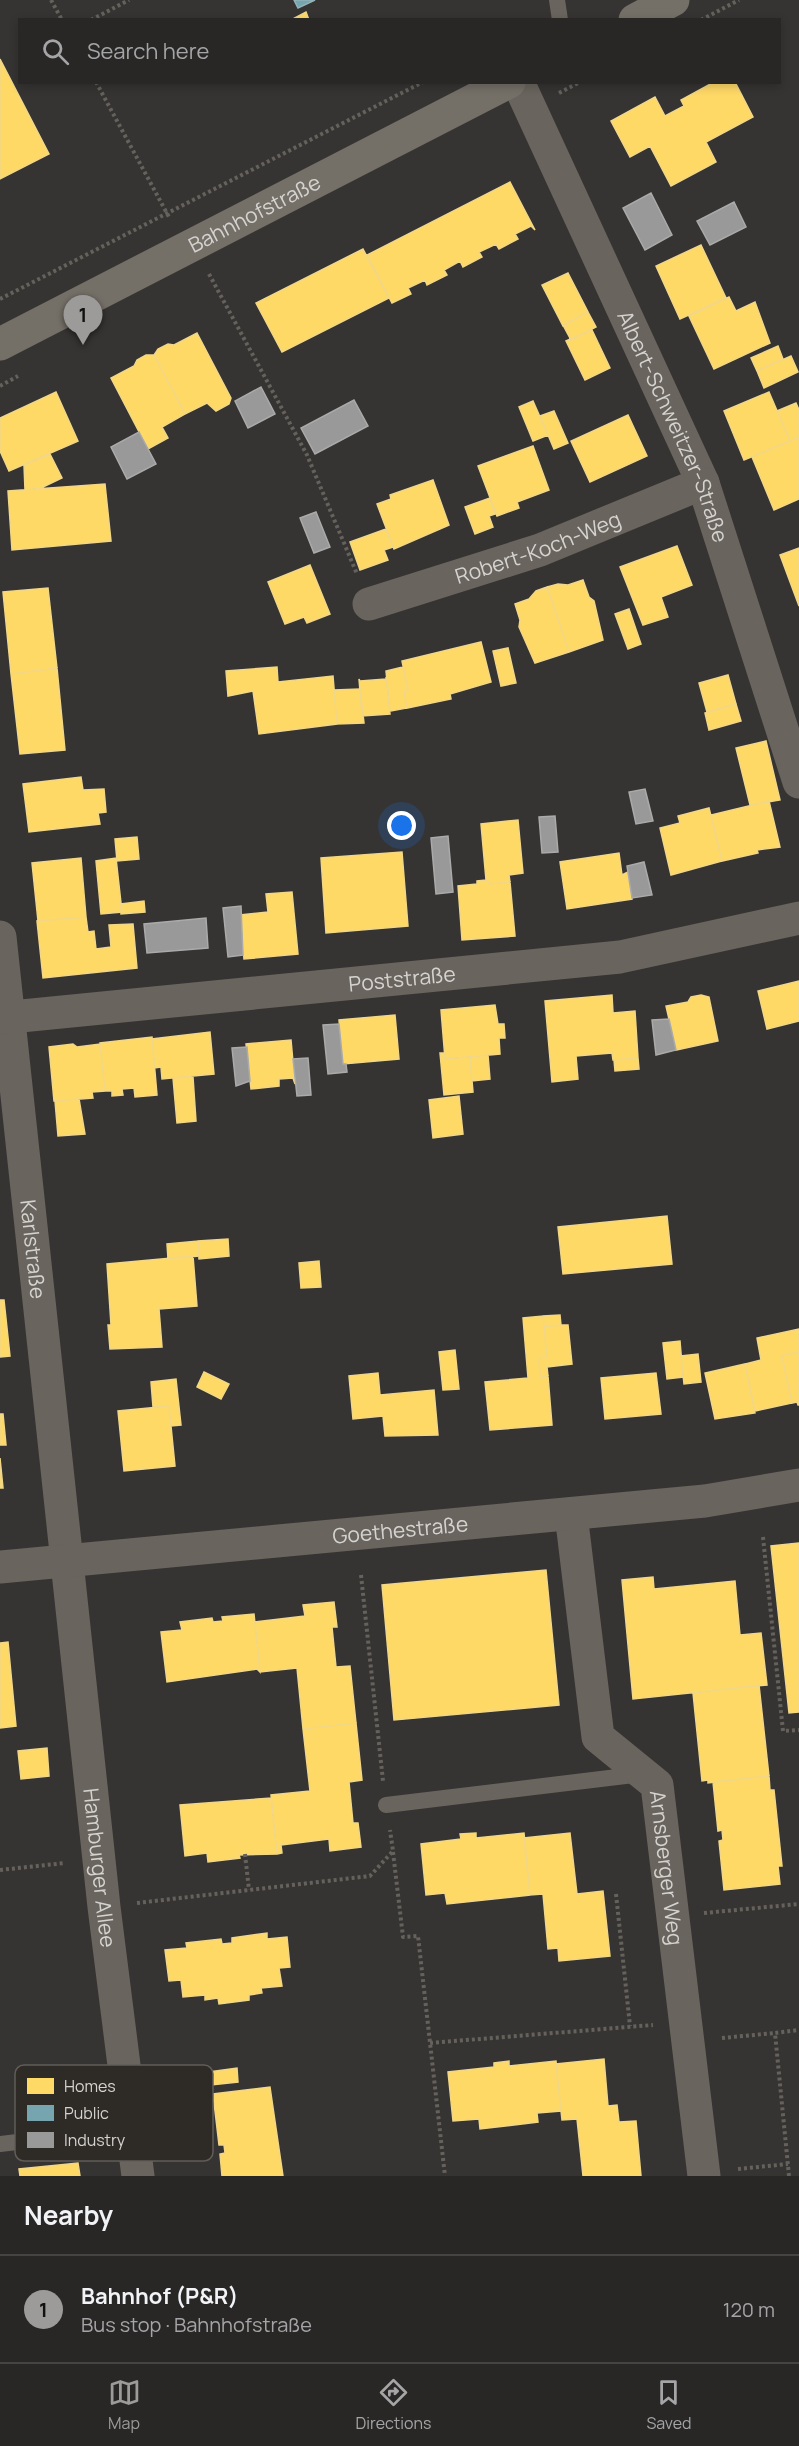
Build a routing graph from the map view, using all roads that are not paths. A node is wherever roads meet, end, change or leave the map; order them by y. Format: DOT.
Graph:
graph roads {
  1 [pos="557,0"];
  2 [pos="673,0"];
  3 [pos="560,18"];
  4 [pos="638,18"];
  5 [pos="505,84"];
  6 [pos="519,84"];
  7 [pos="0,344"];
  8 [pos="703,483"];
  9 [pos="369,604"];
  10 [pos="799,782"];
  11 [pos="799,918"];
  12 [pos="0,937"];
  13 [pos="4,1017"];
  14 [pos="799,1485"];
  15 [pos="572,1514"];
  16 [pos="67,1560"];
  17 [pos="0,1567"];
  18 [pos="643,1773"];
  19 [pos="386,1805"];
  20 [pos="124,2065"];
  21 [pos="15,2142"];
  22 [pos="0,2144"];
  23 [pos="136,2161"];
  24 [pos="703,2174"];
  25 [pos="138,2176"];
  1 -- 3 [label="lane"];
  2 -- 4 [label="main road"];
  5 -- 7 [label="main road, Bahnhofstraße"];
  6 -- 8 [label="street, Albert-Schweitzer-Straße"];
  8 -- 9 [label="street, Robert-Koch-Weg"];
  8 -- 10 [label="street, Albert-Schweitzer-Straße"];
  11 -- 13 [label="street, Poststraße"];
  12 -- 13 [label="street, Karlstraße"];
  13 -- 16 [label="street, Karlstraße"];
  14 -- 15 [label="street, Goethestraße"];
  15 -- 16 [label="street, Goethestraße"];
  15 -- 18 [label="street, Arnsberger Weg"];
  16 -- 17 [label="street, Goethestraße"];
  16 -- 20 [label="street, Hamburger Allee"];
  18 -- 19 [label="lane"];
  18 -- 24 [label="street, Arnsberger Weg"];
  21 -- 22 [label="lane"];
  23 -- 25 [label="street, Hamburger Allee"];
}
